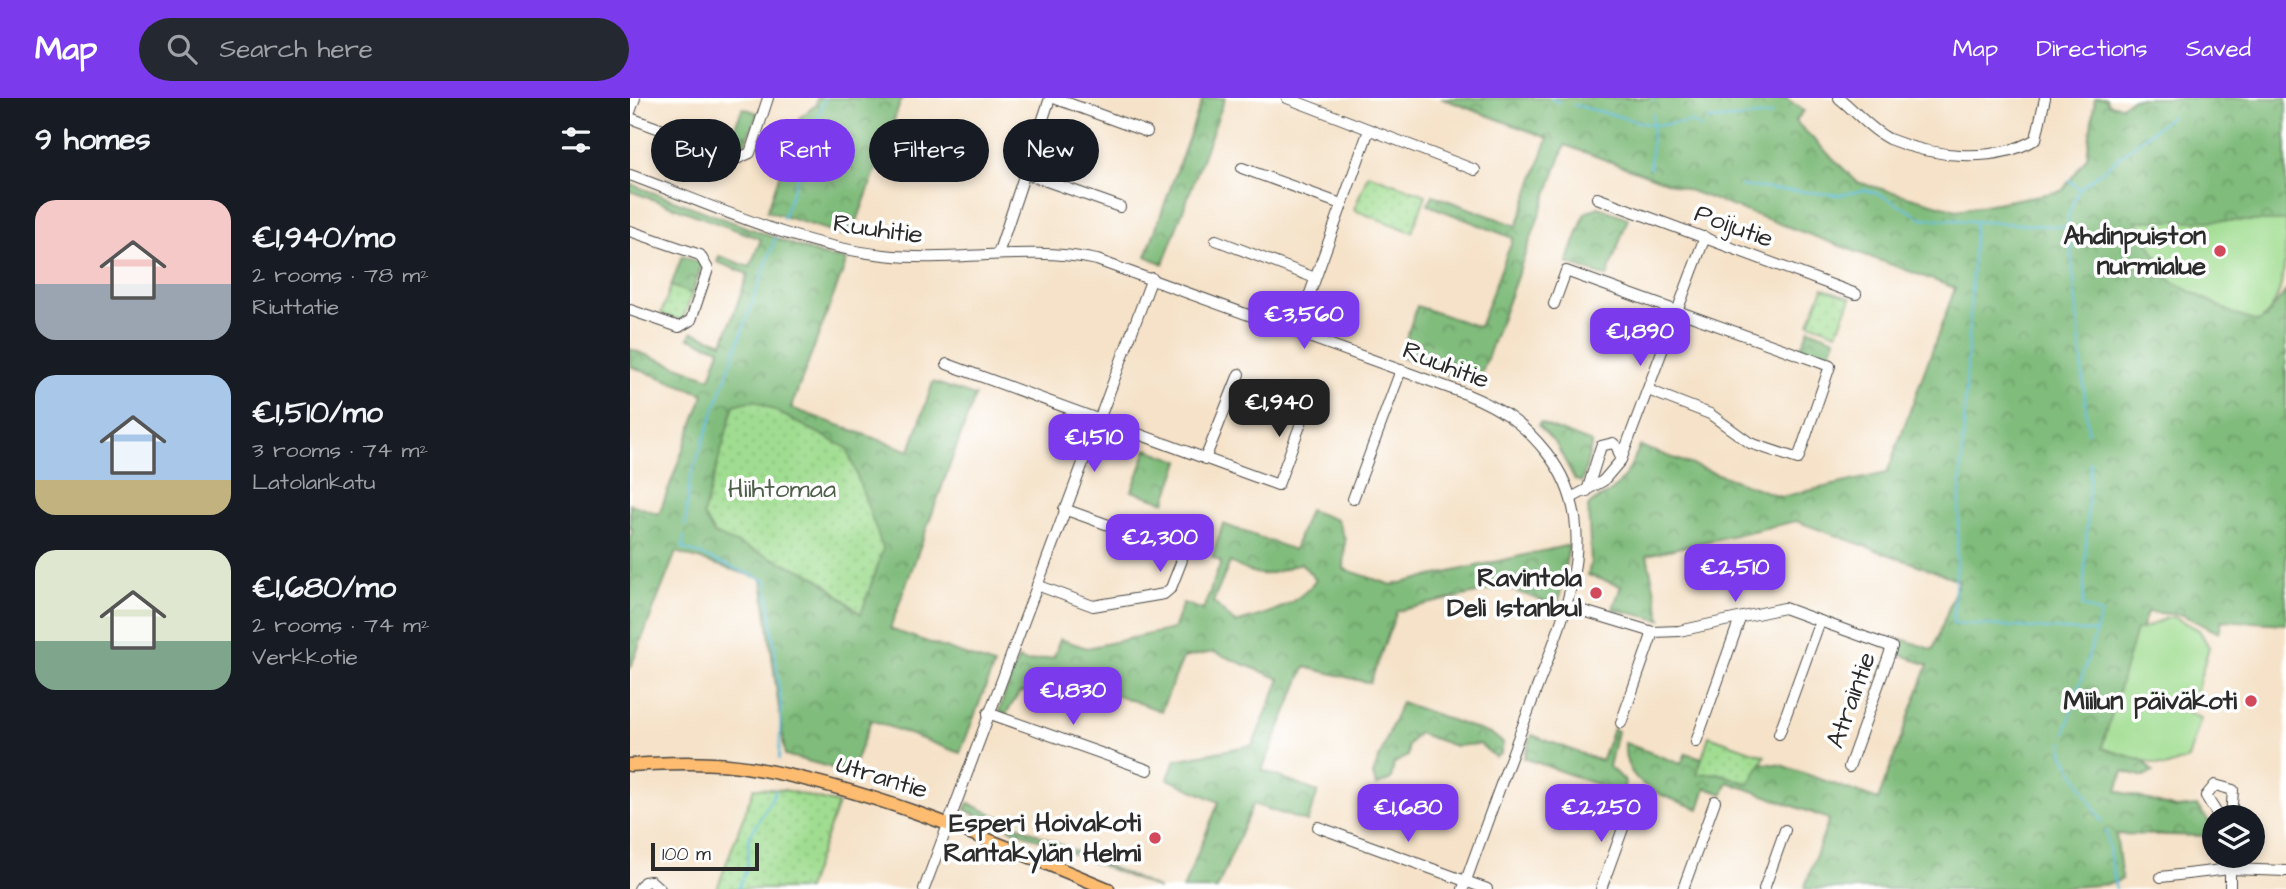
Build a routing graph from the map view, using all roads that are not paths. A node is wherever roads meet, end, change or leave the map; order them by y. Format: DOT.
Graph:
graph roads {
  1 [pos="635,98"];
  2 [pos="768,98"];
  3 [pos="1052,98"];
  4 [pos="1287,98"];
  5 [pos="1839,98"];
  6 [pos="2045,98"];
  7 [pos="630,111"];
  8 [pos="630,118"];
  9 [pos="1044,119"];
  10 [pos="1369,130"];
  11 [pos="1147,132"];
  12 [pos="1242,168"];
  13 [pos="1475,170"];
  14 [pos="630,175"];
  15 [pos="1021,182"];
  16 [pos="1050,182"];
  17 [pos="1597,198"];
  18 [pos="1341,204"];
  19 [pos="1120,206"];
  20 [pos="630,231"];
  21 [pos="1705,237"];
  22 [pos="1216,240"];
  23 [pos="998,254"];
  24 [pos="1152,278"];
  25 [pos="1315,278"];
  26 [pos="1856,294"];
  27 [pos="1554,304"];
  28 [pos="630,310"];
  29 [pos="1677,311"];
  30 [pos="1296,332"];
  31 [pos="947,364"];
  32 [pos="1401,370"];
  33 [pos="1239,374"];
  34 [pos="1648,390"];
  35 [pos="1308,404"];
  36 [pos="1097,420"];
  37 [pos="1205,459"];
  38 [pos="1621,460"];
  39 [pos="1587,491"];
  40 [pos="1571,498"];
  41 [pos="1353,499"];
  42 [pos="1064,509"];
  43 [pos="1037,585"];
  44 [pos="1567,606"];
  45 [pos="1740,619"];
  46 [pos="1820,621"];
  47 [pos="1653,632"];
  48 [pos="988,713"];
  49 [pos="1622,723"];
  50 [pos="1779,734"];
  51 [pos="1696,742"];
  52 [pos="630,765"];
  53 [pos="1849,767"];
  54 [pos="1148,770"];
  55 [pos="1715,802"];
  56 [pos="2212,805"];
  57 [pos="2231,805"];
  58 [pos="1630,808"];
  59 [pos="948,822"];
  60 [pos="1318,827"];
  61 [pos="1785,830"];
  62 [pos="2230,869"];
  63 [pos="2286,872"];
  64 [pos="2161,877"];
  65 [pos="1464,885"];
  66 [pos="639,889"];
  67 [pos="660,889"];
  68 [pos="924,889"];
  69 [pos="1108,889"];
  70 [pos="1487,889"];
  71 [pos="1601,889"];
  72 [pos="1683,889"];
  73 [pos="1764,889"];
  74 [pos="2230,889"];
  1 -- 7 [label="street"];
  2 -- 8 [label="street"];
  3 -- 9 [label="street"];
  3 -- 11 [label="street"];
  4 -- 10 [label="street"];
  5 -- 6 [label="street"];
  10 -- 13 [label="street"];
  10 -- 18 [label="street"];
  12 -- 18 [label="street"];
  14 -- 23 [label="street, Ruuhitie"];
  15 -- 23 [label="street"];
  16 -- 19 [label="street"];
  17 -- 21 [label="street, Poijutie"];
  18 -- 25 [label="street"];
  20 -- 28 [label="street"];
  21 -- 26 [label="street, Poijutie"];
  21 -- 29 [label="street"];
  22 -- 25 [label="street"];
  23 -- 24 [label="street, Ruuhitie"];
  24 -- 30 [label="street, Ruuhitie"];
  24 -- 36 [label="street"];
  25 -- 30 [label="street"];
  27 -- 29 [label="street"];
  29 -- 34 [label="street"];
  29 -- 34 [label="street"];
  30 -- 32 [label="street, Ruuhitie"];
  31 -- 36 [label="street"];
  32 -- 40 [label="street, Ruuhitie"];
  32 -- 41 [label="street"];
  33 -- 37 [label="street"];
  34 -- 38 [label="street"];
  35 -- 37 [label="street"];
  36 -- 37 [label="street"];
  36 -- 42 [label="street"];
  38 -- 39 [label="street"];
  38 -- 39 [label="street"];
  39 -- 40 [label="street"];
  40 -- 44 [label="street, Ruuhitie"];
  42 -- 43 [label="street"];
  42 -- 43 [label="street"];
  43 -- 48 [label="street"];
  44 -- 47 [label="street"];
  44 -- 65 [label="street, Ruuhitie"];
  45 -- 46 [label="street"];
  45 -- 47 [label="street"];
  45 -- 51 [label="street"];
  46 -- 50 [label="street"];
  46 -- 53 [label="street, Atraintie"];
  47 -- 49 [label="street"];
  48 -- 54 [label="street"];
  48 -- 59 [label="street"];
  52 -- 59 [label="main road, Utrantie"];
  55 -- 72 [label="street"];
  56 -- 57 [label="street"];
  58 -- 71 [label="street"];
  59 -- 68 [label="street"];
  59 -- 69 [label="main road, Utrantie"];
  60 -- 65 [label="street"];
  61 -- 73 [label="street"];
  62 -- 63 [label="street"];
  62 -- 64 [label="street"];
  62 -- 74 [label="street"];
  65 -- 70 [label="street"];
  66 -- 67 [label="street"];
}
